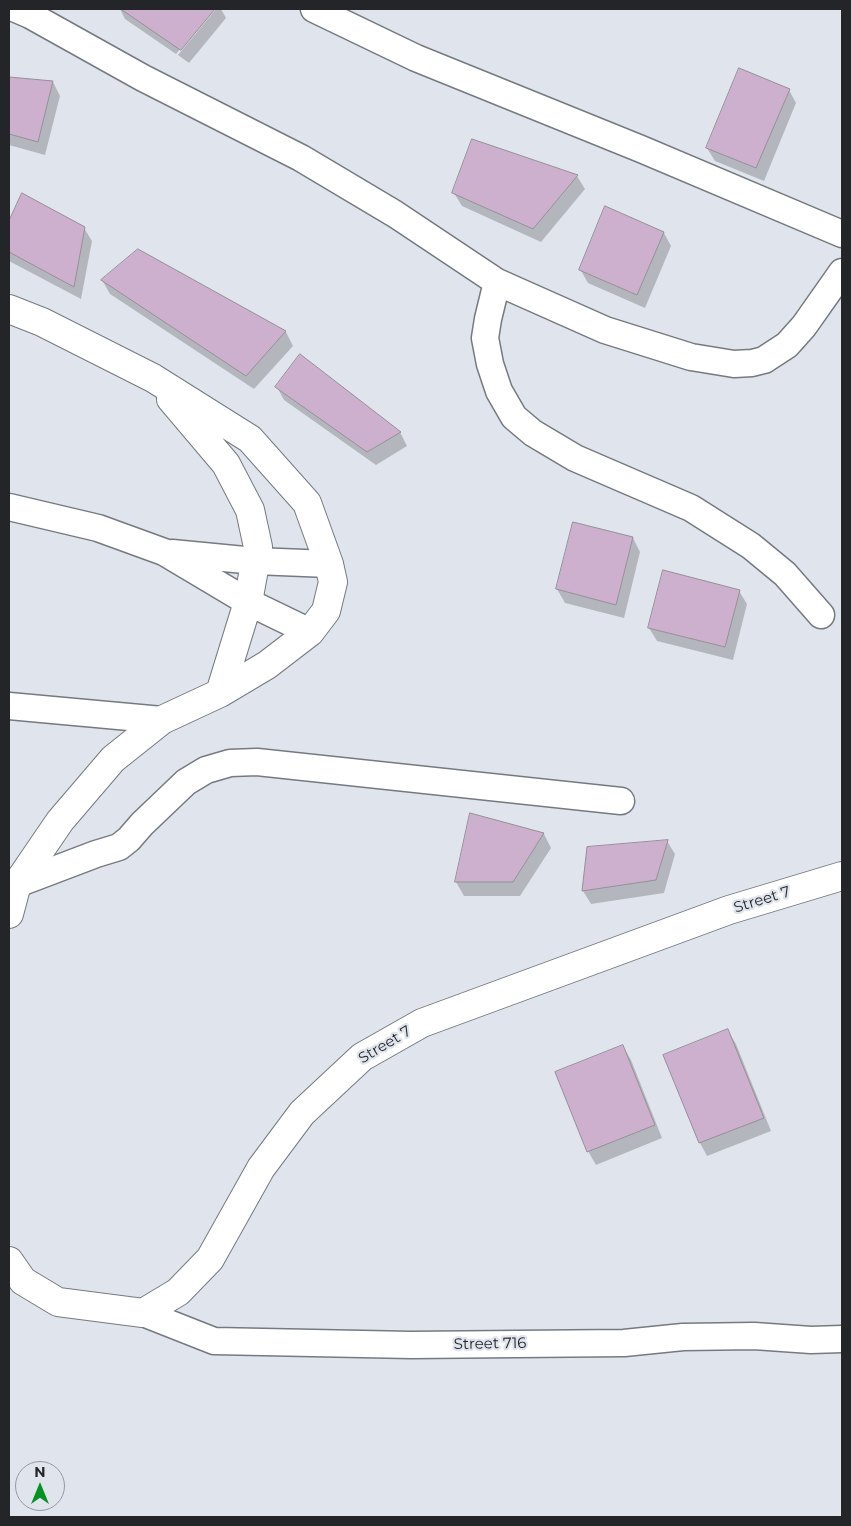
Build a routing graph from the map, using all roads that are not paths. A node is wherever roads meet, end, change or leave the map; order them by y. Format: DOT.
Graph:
graph roads {
  1 [pos="314,9"];
  2 [pos="27,11"];
  3 [pos="842,234"];
  4 [pos="842,272"];
  5 [pos="497,282"];
  6 [pos="9,309"];
  7 [pos="153,378"];
  8 [pos="9,507"];
  9 [pos="164,552"];
  10 [pos="255,561"];
  11 [pos="329,564"];
  12 [pos="248,602"];
  13 [pos="821,615"];
  14 [pos="310,632"];
  15 [pos="220,693"];
  16 [pos="9,706"];
  17 [pos="162,720"];
  18 [pos="621,801"];
  19 [pos="842,876"];
  20 [pos="16,884"];
  21 [pos="9,914"];
  22 [pos="9,1261"];
  23 [pos="143,1313"];
  24 [pos="842,1339"];
  1 -- 3 [label="street"];
  2 -- 5 [label="street"];
  4 -- 5 [label="street"];
  5 -- 13 [label="street"];
  6 -- 7 [label="main road"];
  7 -- 10 [label="main road"];
  7 -- 11 [label="main road"];
  8 -- 9 [label="street"];
  9 -- 10 [label="street"];
  9 -- 12 [label="street"];
  10 -- 11 [label="street"];
  10 -- 12 [label="main road"];
  11 -- 14 [label="main road"];
  12 -- 14 [label="street"];
  12 -- 15 [label="main road"];
  14 -- 15 [label="main road"];
  15 -- 17 [label="main road"];
  16 -- 17 [label="street"];
  17 -- 20 [label="main road"];
  18 -- 20 [label="street"];
  19 -- 23 [label="main road, Street 7"];
  20 -- 21 [label="main road"];
  22 -- 23 [label="main road"];
  23 -- 24 [label="street, Street 716"];
}
